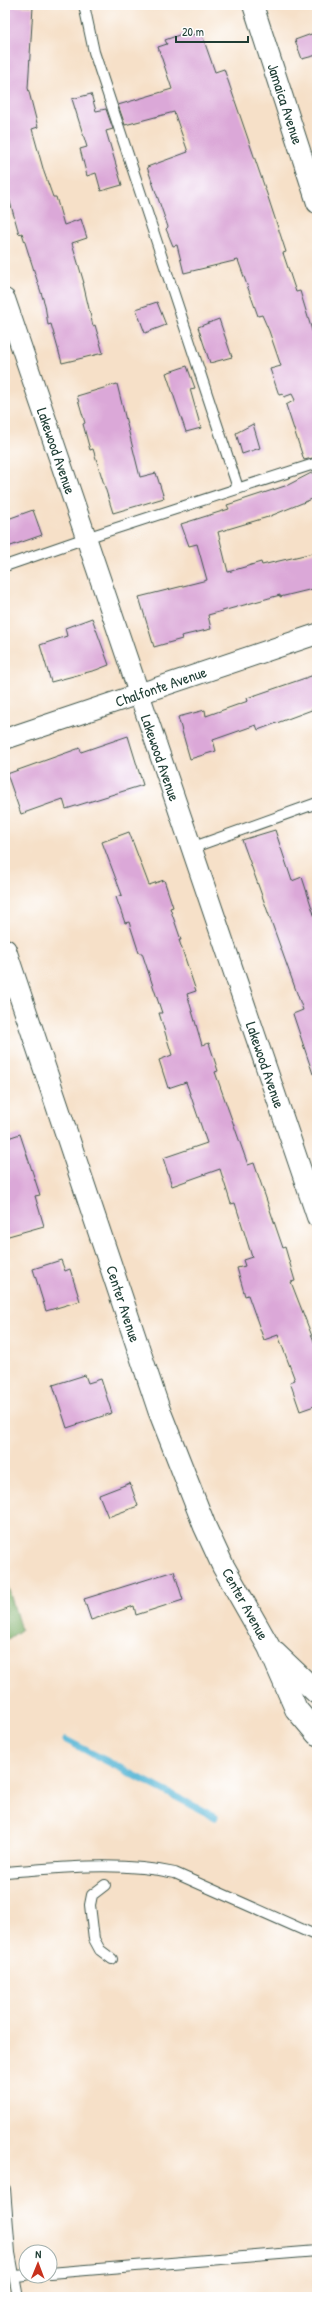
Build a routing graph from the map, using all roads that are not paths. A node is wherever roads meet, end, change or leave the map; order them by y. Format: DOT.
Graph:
graph roads {
  1 [pos="84,5"];
  2 [pos="253,5"];
  3 [pos="317,203"];
  4 [pos="5,299"];
  5 [pos="317,463"];
  6 [pos="238,488"];
  7 [pos="86,538"];
  8 [pos="5,566"];
  9 [pos="317,634"];
  10 [pos="138,695"];
  11 [pos="5,739"];
  12 [pos="317,803"];
  13 [pos="191,848"];
  14 [pos="5,950"];
  15 [pos="317,1217"];
  16 [pos="269,1647"];
  17 [pos="317,1693"];
  18 [pos="317,1734"];
  19 [pos="5,1872"];
  20 [pos="104,1885"];
  21 [pos="317,1936"];
  22 [pos="112,1959"];
  23 [pos="5,2189"];
  24 [pos="317,2251"];
  25 [pos="18,2270"];
  26 [pos="58,2272"];
  27 [pos="20,2284"];
  28 [pos="18,2297"];
  1 -- 6 [label="lane"];
  2 -- 3 [label="street, Jamaica Avenue"];
  4 -- 7 [label="street, Lakewood Avenue"];
  5 -- 6 [label="lane"];
  6 -- 7 [label="lane"];
  7 -- 8 [label="lane"];
  7 -- 10 [label="street, Lakewood Avenue"];
  9 -- 10 [label="street, Chalfonte Avenue"];
  10 -- 11 [label="street, Chalfonte Avenue"];
  10 -- 13 [label="street, Lakewood Avenue"];
  12 -- 13 [label="lane"];
  13 -- 15 [label="street, Lakewood Avenue"];
  14 -- 16 [label="street, Center Avenue"];
  16 -- 17 [label="street, Center Avenue"];
  16 -- 18 [label="street, Center Avenue"];
  19 -- 21 [label="lane"];
  20 -- 22 [label="lane"];
  23 -- 25 [label="lane"];
  24 -- 26 [label="lane"];
  27 -- 28 [label="lane"];
}
